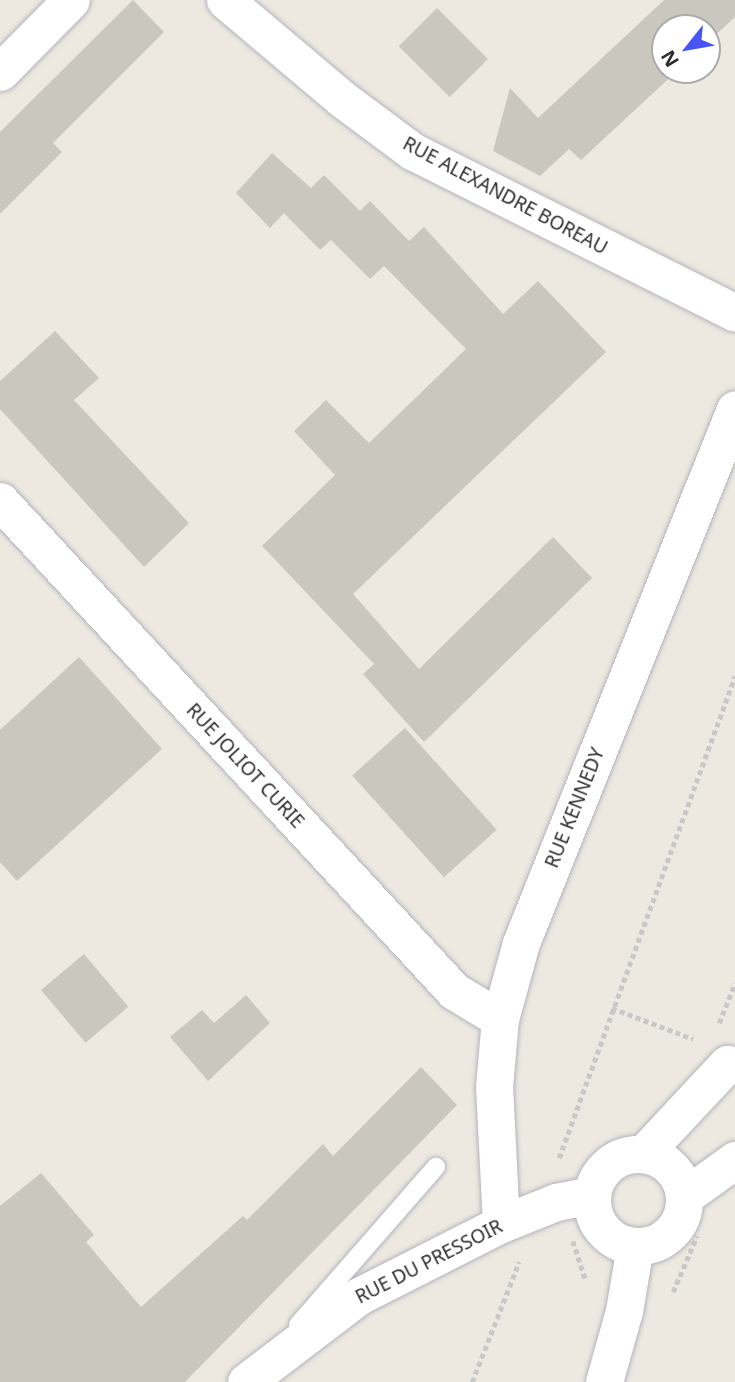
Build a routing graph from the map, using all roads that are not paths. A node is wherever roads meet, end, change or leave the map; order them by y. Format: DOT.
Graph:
graph roads {
  1 [pos="71,0"];
  2 [pos="226,0"];
  3 [pos="0,72"];
  4 [pos="735,313"];
  5 [pos="735,410"];
  6 [pos="0,501"];
  7 [pos="500,1019"];
  8 [pos="732,1066"];
  9 [pos="644,1153"];
  10 [pos="735,1160"];
  11 [pos="436,1167"];
  12 [pos="592,1195"];
  13 [pos="685,1196"];
  14 [pos="501,1224"];
  15 [pos="635,1246"];
  16 [pos="252,1376"];
  17 [pos="604,1382"];
  1 -- 3 [label="street"];
  2 -- 4 [label="street, RUE ALEXANDRE BOREAU"];
  5 -- 7 [label="street, RUE KENNEDY"];
  6 -- 7 [label="street, RUE JOLIOT CURIE"];
  7 -- 14 [label="street, RUE KENNEDY"];
  8 -- 9 [label="street"];
  9 -- 12 [label="street"];
  9 -- 13 [label="street"];
  10 -- 13 [label="street"];
  11 -- 16 [label="lane"];
  12 -- 14 [label="street, RUE DU PRESSOIR"];
  12 -- 15 [label="street"];
  13 -- 15 [label="street"];
  14 -- 16 [label="street, RUE DU PRESSOIR"];
  15 -- 17 [label="street"];
}
